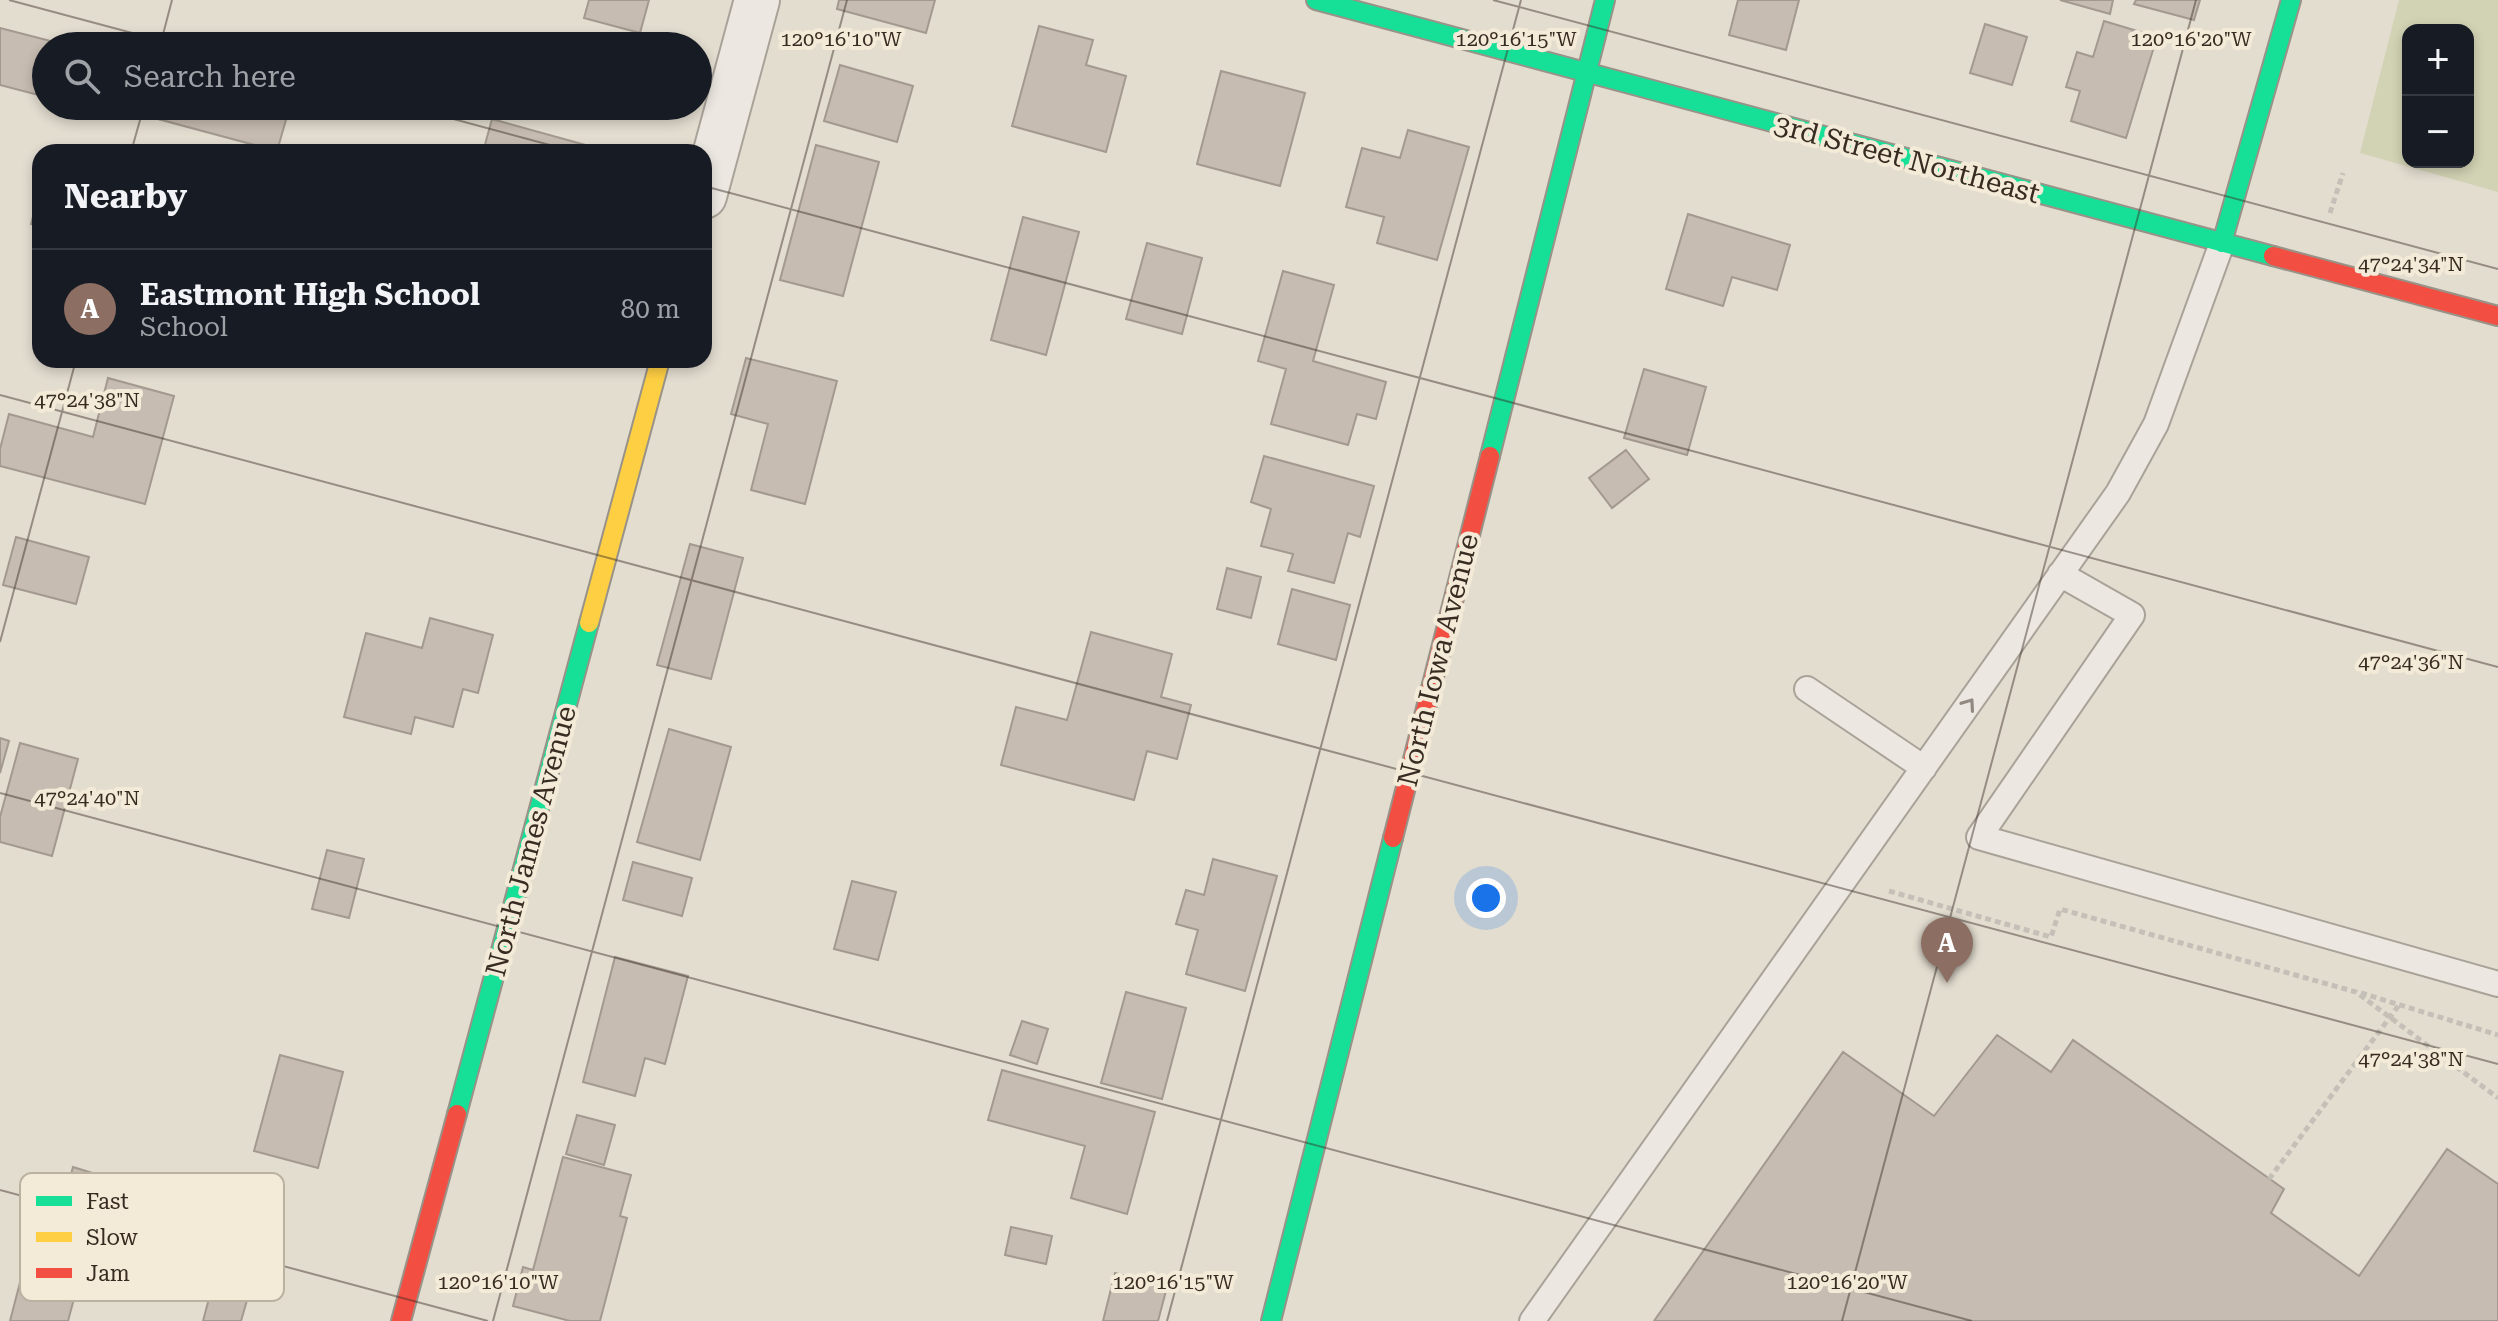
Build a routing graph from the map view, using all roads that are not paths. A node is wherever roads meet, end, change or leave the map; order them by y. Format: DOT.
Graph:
graph roads {
  1 [pos="757,0"];
  2 [pos="1316,0"];
  3 [pos="1605,0"];
  4 [pos="2291,0"];
  5 [pos="1586,73"];
  6 [pos="712,166"];
  7 [pos="2222,243"];
  8 [pos="2498,316"];
  9 [pos="658,368"];
  10 [pos="2060,574"];
  11 [pos="1807,689"];
  12 [pos="1924,768"];
  13 [pos="2498,984"];
  14 [pos="401,1321"];
  15 [pos="1271,1321"];
  16 [pos="1532,1321"];
  1 -- 6 [label="street"];
  2 -- 5 [label="street, 3rd Street Northeast"];
  3 -- 5 [label="street, North Iowa Avenue"];
  4 -- 7 [label="street"];
  5 -- 7 [label="street, 3rd Street Northeast"];
  5 -- 15 [label="street, North Iowa Avenue"];
  7 -- 8 [label="street, 3rd Street Northeast"];
  7 -- 10 [label="lane"];
  9 -- 14 [label="street, North James Avenue"];
  12 -- 10 [label="lane, one-way"];
  10 -- 13 [label="lane"];
  11 -- 12 [label="lane"];
  12 -- 16 [label="lane"];
}
